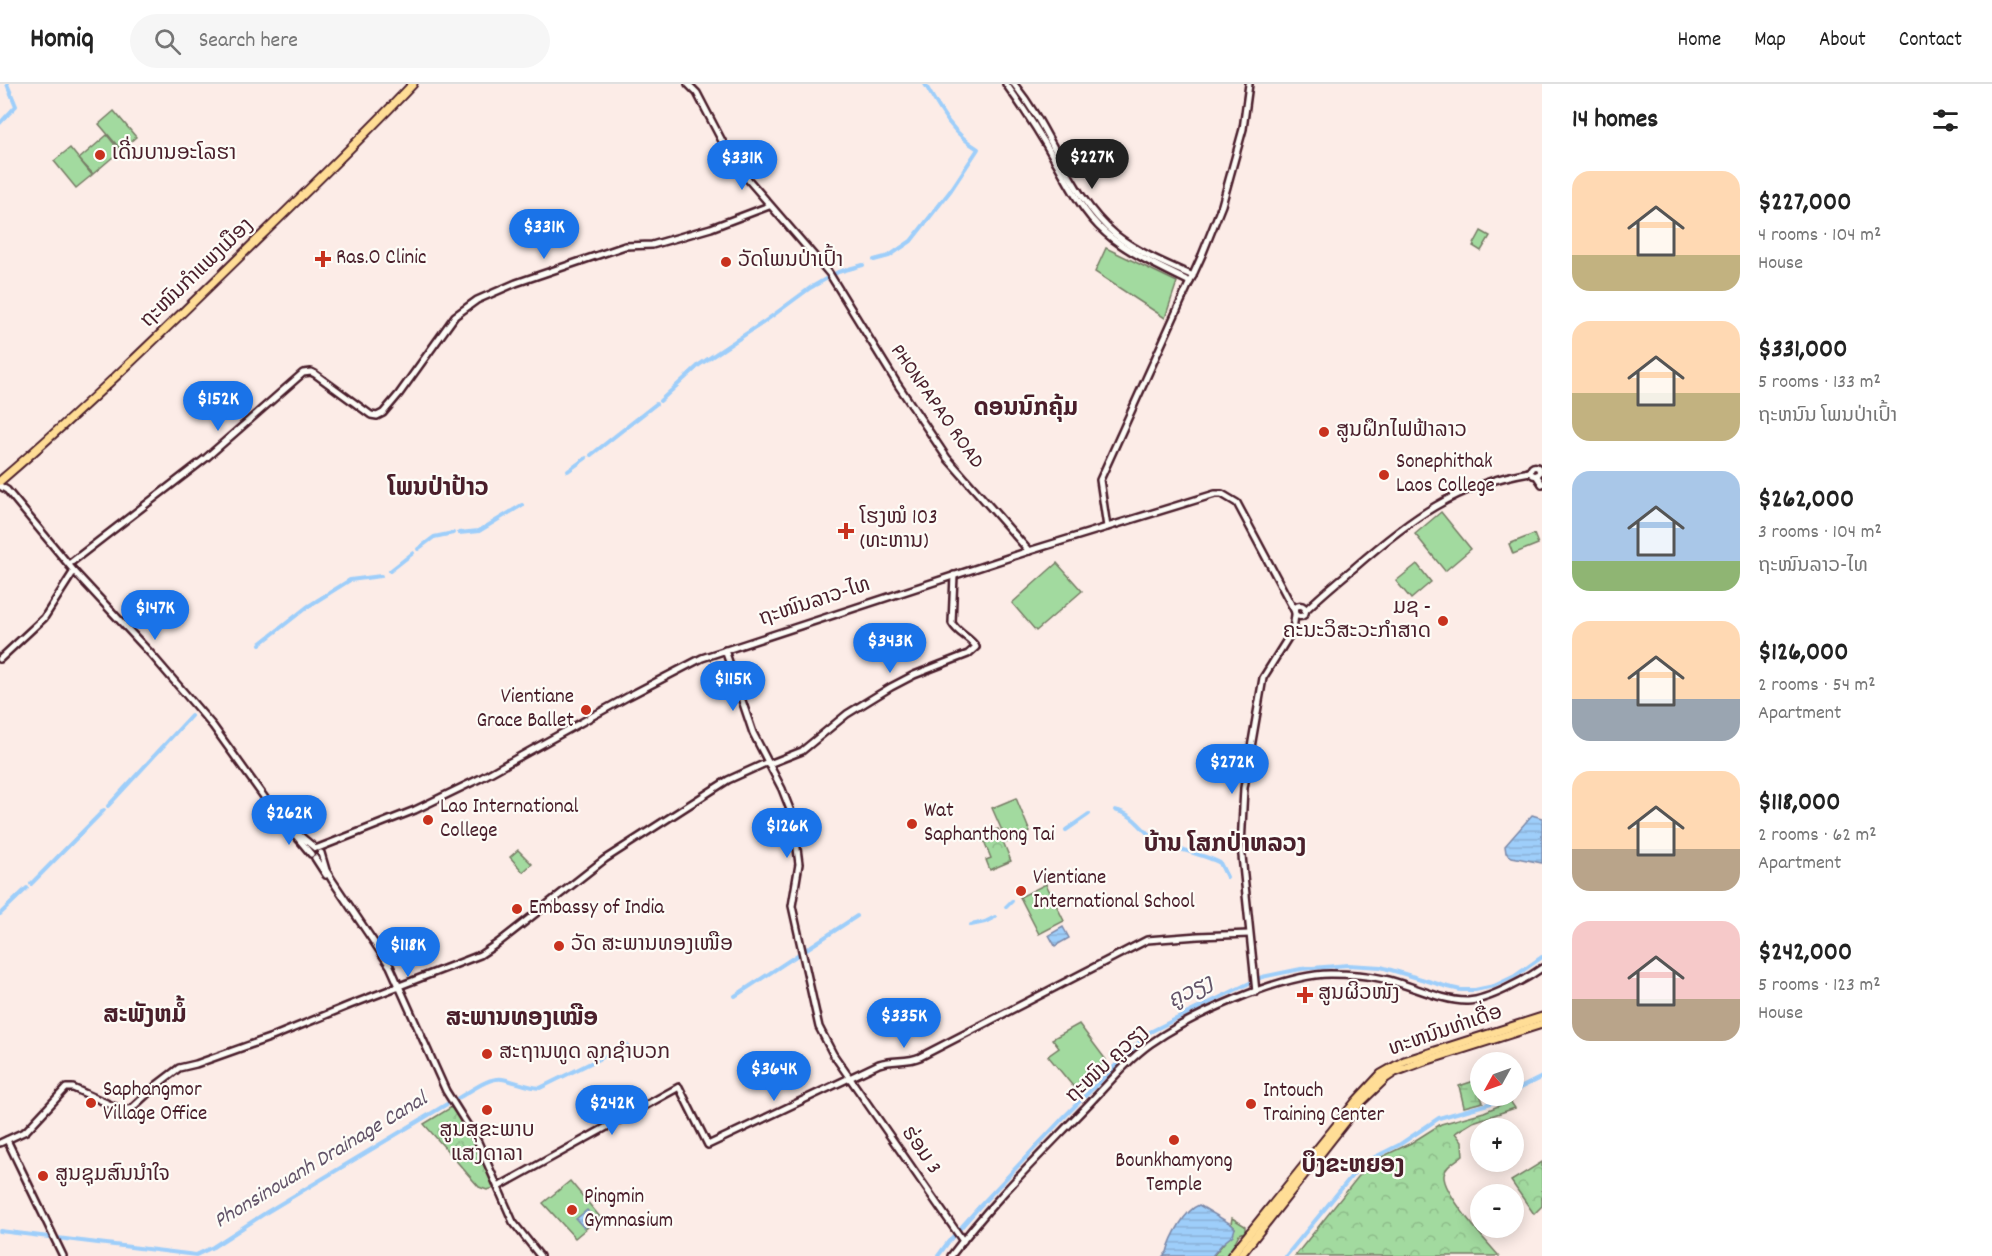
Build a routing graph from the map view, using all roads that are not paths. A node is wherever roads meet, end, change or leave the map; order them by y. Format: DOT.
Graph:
graph roads {
  1 [pos="413,84"];
  2 [pos="688,84"];
  3 [pos="1006,84"];
  4 [pos="1014,84"];
  5 [pos="1249,84"];
  6 [pos="769,206"];
  7 [pos="1191,279"];
  8 [pos="1539,471"];
  9 [pos="2,476"];
  10 [pos="1542,484"];
  11 [pos="0,486"];
  12 [pos="1107,527"];
  13 [pos="1029,551"];
  14 [pos="69,564"];
  15 [pos="74,571"];
  16 [pos="954,575"];
  17 [pos="1300,611"];
  18 [pos="725,650"];
  19 [pos="0,659"];
  20 [pos="768,763"];
  21 [pos="317,853"];
  22 [pos="1250,934"];
  23 [pos="1542,968"];
  24 [pos="399,987"];
  25 [pos="1256,990"];
  26 [pos="1542,1017"];
  27 [pos="1542,1024"];
  28 [pos="849,1078"];
  29 [pos="7,1140"];
  30 [pos="0,1143"];
  31 [pos="498,1187"];
  32 [pos="961,1240"];
  33 [pos="63,1256"];
  34 [pos="540,1256"];
  35 [pos="951,1256"];
  36 [pos="1232,1256"];
  37 [pos="1239,1256"];
  1 -- 9 [label="main road, ຖະໜົນກຳແພງເມືອງ"];
  2 -- 6 [label="street, PHONPAPAO ROAD"];
  3 -- 7 [label="street"];
  4 -- 7 [label="street"];
  5 -- 7 [label="street"];
  6 -- 13 [label="street, PHONPAPAO ROAD"];
  6 -- 14 [label="street"];
  7 -- 12 [label="street"];
  8 -- 10 [label="street"];
  8 -- 17 [label="street"];
  11 -- 14 [label="street"];
  12 -- 13 [label="street, ຖະໜົນລາວ-ໄທ"];
  12 -- 17 [label="street, ຖະໜົນລາວ-ໄທ"];
  13 -- 16 [label="street, ຖະໜົນລາວ-ໄທ"];
  14 -- 15 [label="street"];
  15 -- 19 [label="street"];
  15 -- 21 [label="street"];
  16 -- 18 [label="street, ຖະໜົນລາວ-ໄທ"];
  16 -- 20 [label="street"];
  17 -- 22 [label="street"];
  18 -- 20 [label="street, ຮ່ອມ 3"];
  18 -- 21 [label="street, ຖະໜົນລາວ-ໄທ"];
  20 -- 24 [label="street"];
  20 -- 28 [label="street, ຮ່ອມ 3"];
  21 -- 24 [label="street"];
  22 -- 25 [label="street"];
  22 -- 28 [label="street"];
  23 -- 25 [label="street, ຖະໜົນ ຄູວຽງ"];
  24 -- 29 [label="street"];
  24 -- 31 [label="street"];
  25 -- 32 [label="street, ຖະໜົນ ຄູວຽງ"];
  26 -- 36 [label="main road, ທະຫນົນທ່າເດື່ອ"];
  27 -- 37 [label="main road, ທະຫນົນທ່າເດື່ອ"];
  28 -- 31 [label="street"];
  28 -- 32 [label="street, ຮ່ອມ 3"];
  29 -- 30 [label="street"];
  29 -- 33 [label="street"];
  31 -- 34 [label="street"];
  32 -- 35 [label="street, ຖະໜົນ ຄູວຽງ"];
}
